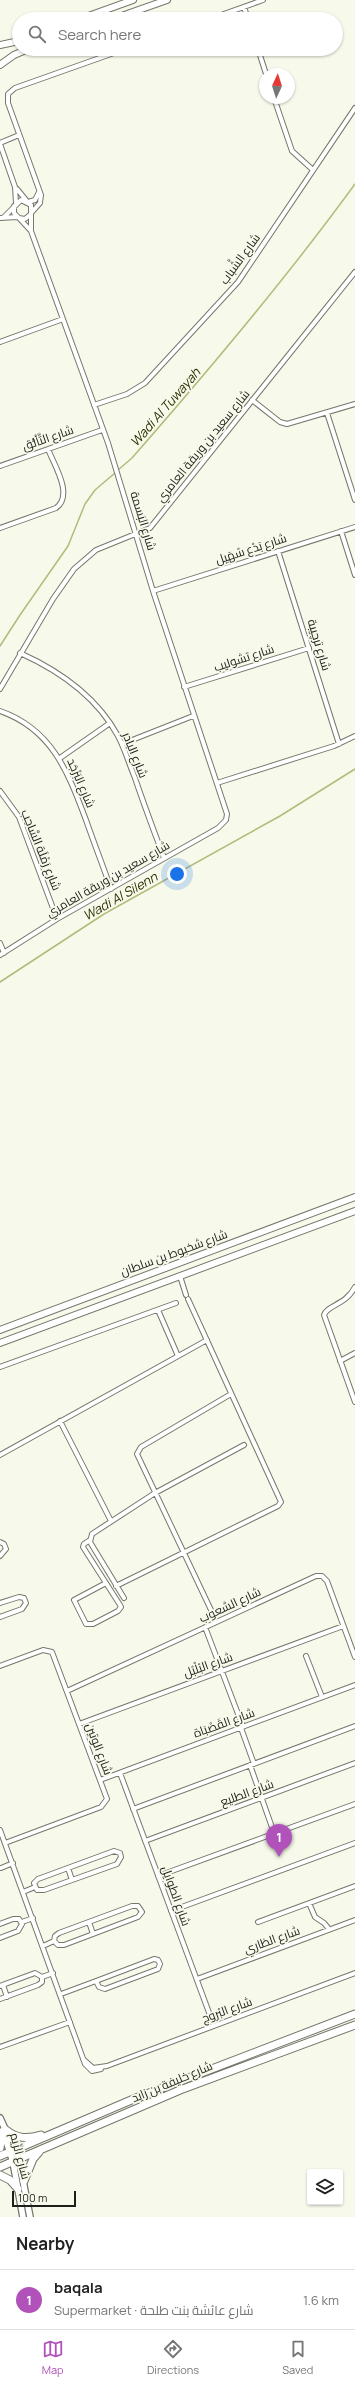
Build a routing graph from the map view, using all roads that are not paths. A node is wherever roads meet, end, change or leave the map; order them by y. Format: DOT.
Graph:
graph roads {
  1 [pos="133,0"];
  2 [pos="167,0"];
  3 [pos="263,0"];
  4 [pos="244,7"];
  5 [pos="100,12"];
  6 [pos="133,12"];
  7 [pos="230,12"];
  8 [pos="246,12"];
  9 [pos="12,42"];
  10 [pos="0,45"];
  11 [pos="13,56"];
  12 [pos="105,56"];
  13 [pos="260,56"];
  14 [pos="0,65"];
  15 [pos="264,68"];
  16 [pos="276,104"];
  17 [pos="355,108"];
  18 [pos="19,135"];
  19 [pos="0,143"];
  20 [pos="2,158"];
  21 [pos="313,170"];
  22 [pos="15,187"];
  23 [pos="39,190"];
  24 [pos="27,201"];
  25 [pos="15,205"];
  26 [pos="32,213"];
  27 [pos="2,217"];
  28 [pos="18,218"];
  29 [pos="31,231"];
  30 [pos="355,272"];
  31 [pos="64,319"];
  32 [pos="0,342"];
  33 [pos="252,400"];
  34 [pos="355,404"];
  35 [pos="94,405"];
  36 [pos="326,413"];
  37 [pos="102,430"];
  38 [pos="48,449"];
  39 [pos="0,466"];
  40 [pos="355,500"];
  41 [pos="355,527"];
  42 [pos="0,528"];
  43 [pos="342,531"];
  44 [pos="136,534"];
  45 [pos="278,551"];
  46 [pos="355,575"];
  47 [pos="153,591"];
  48 [pos="309,648"];
  49 [pos="20,653"];
  50 [pos="184,688"];
  51 [pos="0,689"];
  52 [pos="0,711"];
  53 [pos="193,716"];
  54 [pos="110,723"];
  55 [pos="355,736"];
  56 [pos="122,744"];
  57 [pos="339,744"];
  58 [pos="60,758"];
  59 [pos="217,783"];
  60 [pos="0,791"];
  61 [pos="226,820"];
  62 [pos="164,858"];
  63 [pos="111,889"];
  64 [pos="57,919"];
  65 [pos="0,943"];
  66 [pos="2,954"];
  67 [pos="355,1197"];
  68 [pos="355,1211"];
  69 [pos="180,1276"];
  70 [pos="355,1287"];
  71 [pos="176,1303"];
  72 [pos="158,1310"];
  73 [pos="0,1330"];
  74 [pos="207,1340"];
  75 [pos="0,1343"];
  76 [pos="355,1353"];
  77 [pos="178,1356"];
  78 [pos="340,1361"];
  79 [pos="0,1366"];
  80 [pos="231,1394"];
  81 [pos="355,1402"];
  82 [pos="60,1421"];
  83 [pos="244,1445"];
  84 [pos="0,1455"];
  85 [pos="155,1493"];
  86 [pos="111,1521"];
  87 [pos="90,1540"];
  88 [pos="0,1542"];
  89 [pos="184,1552"];
  90 [pos="0,1556"];
  91 [pos="106,1583"];
  92 [pos="116,1586"];
  93 [pos="124,1598"];
  94 [pos="0,1603"];
  95 [pos="211,1610"];
  96 [pos="0,1617"];
  97 [pos="343,1626"];
  98 [pos="206,1627"];
  99 [pos="306,1656"];
  100 [pos="355,1657"];
  101 [pos="0,1666"];
  102 [pos="222,1671"];
  103 [pos="355,1685"];
  104 [pos="67,1691"];
  105 [pos="322,1698"];
  106 [pos="79,1724"];
  107 [pos="355,1726"];
  108 [pos="242,1727"];
  109 [pos="355,1763"];
  110 [pos="252,1764"];
  111 [pos="120,1773"];
  112 [pos="100,1780"];
  113 [pos="262,1798"];
  114 [pos="355,1804"];
  115 [pos="133,1809"];
  116 [pos="0,1830"];
  117 [pos="274,1833"];
  118 [pos="145,1841"];
  119 [pos="5,1843"];
  120 [pos="355,1843"];
  121 [pos="13,1863"];
  122 [pos="0,1868"];
  123 [pos="68,1868"];
  124 [pos="0,1874"];
  125 [pos="158,1876"];
  126 [pos="72,1880"];
  127 [pos="355,1886"];
  128 [pos="34,1887"];
  129 [pos="23,1892"];
  130 [pos="309,1903"];
  131 [pos="171,1911"];
  132 [pos="33,1918"];
  133 [pos="355,1920"];
  134 [pos="22,1922"];
  135 [pos="89,1922"];
  136 [pos="258,1922"];
  137 [pos="0,1924"];
  138 [pos="329,1930"];
  139 [pos="93,1934"];
  140 [pos="0,1938"];
  141 [pos="54,1941"];
  142 [pos="43,1946"];
  143 [pos="53,1973"];
  144 [pos="355,1973"];
  145 [pos="42,1977"];
  146 [pos="197,1979"];
  147 [pos="96,1981"];
  148 [pos="1,1985"];
  149 [pos="61,1994"];
  150 [pos="7,1997"];
  151 [pos="0,1999"];
  152 [pos="355,2014"];
  153 [pos="70,2022"];
  154 [pos="355,2025"];
  155 [pos="214,2026"];
  156 [pos="0,2047"];
  157 [pos="0,2118"];
  158 [pos="3,2129"];
  159 [pos="57,2132"];
  160 [pos="0,2148"];
  161 [pos="13,2151"];
  162 [pos="40,2151"];
  163 [pos="0,2156"];
  164 [pos="16,2161"];
  165 [pos="0,2167"];
  166 [pos="0,2175"];
  167 [pos="24,2181"];
  168 [pos="18,2189"];
  169 [pos="22,2217"];
  170 [pos="30,2217"];
  1 -- 5 [label="main road"];
  2 -- 6 [label="main road"];
  3 -- 4 [label="street"];
  4 -- 7 [label="street"];
  4 -- 8 [label="street"];
  9 -- 10 [label="main road"];
  11 -- 14 [label="main road"];
  12 -- 18 [label="street"];
  13 -- 15 [label="street"];
  16 -- 21 [label="street"];
  17 -- 21 [label="street, شارع الشَّباب"];
  18 -- 19 [label="street"];
  18 -- 23 [label="street"];
  19 -- 20 [label="street"];
  20 -- 22 [label="street"];
  21 -- 35 [label="street, شارع الشَّباب"];
  22 -- 24 [label="street"];
  22 -- 25 [label="street"];
  23 -- 24 [label="street"];
  23 -- 26 [label="street"];
  24 -- 25 [label="street"];
  24 -- 26 [label="street"];
  25 -- 27 [label="street"];
  25 -- 28 [label="street"];
  26 -- 28 [label="street"];
  26 -- 29 [label="street, شارع البَسمة"];
  27 -- 28 [label="street"];
  28 -- 29 [label="street, شارع البَسمة"];
  29 -- 31 [label="street, شارع البَسمة"];
  30 -- 33 [label="street, شارع سعيد بن وريقة العامري"];
  31 -- 32 [label="street"];
  31 -- 35 [label="street, شارع البَسمة"];
  33 -- 36 [label="street"];
  33 -- 44 [label="street, شارع سعيد بن وريقة العامري"];
  34 -- 36 [label="street"];
  35 -- 37 [label="street, شارع البَسمة"];
  36 -- 40 [label="street"];
  37 -- 38 [label="street, شارع التَّألُّق"];
  37 -- 44 [label="street, شارع البَسمة"];
  38 -- 39 [label="street, شارع التَّألُّق"];
  38 -- 42 [label="street"];
  41 -- 43 [label="street, شارع بَدْع سْهَيل"];
  43 -- 45 [label="street, شارع بَدْع سْهَيل"];
  43 -- 46 [label="street"];
  44 -- 47 [label="street, شارع البَسمة"];
  44 -- 49 [label="street, شارع سعيد بن وريقة العامري"];
  45 -- 47 [label="street, شارع بَدْع سْهَيل"];
  45 -- 48 [label="street, شارع ترچيبة"];
  47 -- 50 [label="street, شارع البَسمة"];
  48 -- 50 [label="street, شارع تشوليب"];
  48 -- 57 [label="street, شارع ترچيبة"];
  49 -- 51 [label="street, شارع سعيد بن وريقة العامري"];
  49 -- 54 [label="street, شارع البادر"];
  50 -- 53 [label="street, شارع البَسمة"];
  52 -- 58 [label="street, شارع البَرْجَد"];
  53 -- 56 [label="street"];
  53 -- 59 [label="street, شارع البَسمة"];
  54 -- 56 [label="street, شارع البادر"];
  54 -- 58 [label="street"];
  55 -- 57 [label="street"];
  56 -- 62 [label="street, شارع البادر"];
  57 -- 59 [label="street"];
  58 -- 63 [label="street, شارع البَرْجَد"];
  59 -- 61 [label="street, شارع البَسمة"];
  60 -- 64 [label="street, شارع رَمْلَة السَّاحِب"];
  61 -- 62 [label="street, شارع سعيد بن وريقة العامري"];
  62 -- 63 [label="street, شارع سعيد بن وريقة العامري"];
  63 -- 64 [label="street, شارع سعيد بن وريقة العامري"];
  64 -- 66 [label="street, شارع سعيد بن وريقة العامري"];
  65 -- 66 [label="street"];
  67 -- 73 [label="main road, شارع شخبوط بن سلطان"];
  68 -- 69 [label="main road, شارع شخبوط بن سلطان"];
  69 -- 74 [label="street"];
  69 -- 75 [label="main road, شارع شخبوط بن سلطان"];
  70 -- 78 [label="street"];
  71 -- 72 [label="street"];
  72 -- 77 [label="street"];
  72 -- 79 [label="street"];
  74 -- 77 [label="street"];
  74 -- 80 [label="street"];
  76 -- 78 [label="street"];
  77 -- 82 [label="street"];
  78 -- 81 [label="street"];
  80 -- 85 [label="street"];
  80 -- 89 [label="street"];
  82 -- 84 [label="street"];
  82 -- 86 [label="street"];
  83 -- 85 [label="street"];
  85 -- 86 [label="street"];
  85 -- 89 [label="street"];
  86 -- 87 [label="street"];
  87 -- 91 [label="street"];
  87 -- 92 [label="street"];
  88 -- 90 [label="street"];
  89 -- 92 [label="street"];
  89 -- 95 [label="street"];
  91 -- 91 [label="street"];
  92 -- 93 [label="street"];
  94 -- 96 [label="street"];
  97 -- 98 [label="street, شارع الشعوب"];
  97 -- 100 [label="street, شارع الشعوب"];
  97 -- 102 [label="street, شارع البُلْبُل"];
  98 -- 102 [label="street"];
  98 -- 104 [label="street, شارع الشعوب"];
  99 -- 105 [label="street"];
  101 -- 104 [label="street, شارع الوتين"];
  102 -- 106 [label="street, شارع البُلْبُل"];
  102 -- 108 [label="street"];
  103 -- 105 [label="street, شارع القَصْبَاة"];
  104 -- 106 [label="street, شارع الوتين"];
  105 -- 108 [label="street, شارع القَصْبَاة"];
  106 -- 112 [label="street, شارع الوتين"];
  107 -- 110 [label="street"];
  108 -- 110 [label="street"];
  108 -- 111 [label="street, شارع القَصْبَاة"];
  109 -- 113 [label="street, شارع الطليع"];
  110 -- 113 [label="street"];
  110 -- 115 [label="street"];
  111 -- 112 [label="street, شارع القَصْبَاة"];
  111 -- 115 [label="street, شارع الطوايل"];
  112 -- 119 [label="street, شارع الوتين"];
  113 -- 117 [label="street"];
  113 -- 118 [label="street, شارع الطليع"];
  114 -- 117 [label="street"];
  115 -- 118 [label="street, شارع الطوايل"];
  116 -- 119 [label="street, شارع البُروج"];
  117 -- 125 [label="street"];
  118 -- 125 [label="street, شارع الطوايل"];
  119 -- 121 [label="street, شارع البُروج"];
  120 -- 131 [label="street"];
  121 -- 122 [label="street"];
  121 -- 129 [label="street, شارع البُروج"];
  122 -- 124 [label="street"];
  123 -- 126 [label="street"];
  123 -- 126 [label="street"];
  123 -- 128 [label="street"];
  125 -- 131 [label="street, شارع الطوايل"];
  126 -- 128 [label="street"];
  127 -- 130 [label="street"];
  128 -- 129 [label="street"];
  129 -- 132 [label="street, شارع البُروج"];
  130 -- 136 [label="street"];
  130 -- 138 [label="street"];
  131 -- 146 [label="street, شارع الطوايل"];
  132 -- 134 [label="street"];
  132 -- 142 [label="street, شارع البُروج"];
  133 -- 138 [label="street, شارع الظاري"];
  134 -- 137 [label="street"];
  134 -- 140 [label="street"];
  135 -- 139 [label="street"];
  135 -- 139 [label="street"];
  135 -- 141 [label="street"];
  138 -- 146 [label="street, شارع الظاري"];
  139 -- 141 [label="street"];
  141 -- 142 [label="street"];
  142 -- 143 [label="street, شارع البُروج"];
  143 -- 145 [label="street"];
  143 -- 149 [label="street, شارع البُروج"];
  144 -- 155 [label="street, شارع البُروج"];
  145 -- 148 [label="street"];
  145 -- 150 [label="street"];
  146 -- 155 [label="street, شارع الطوايل"];
  147 -- 147 [label="street"];
  147 -- 149 [label="street"];
  148 -- 150 [label="street"];
  149 -- 153 [label="street, شارع البُروج"];
  150 -- 151 [label="street"];
  152 -- 159 [label="highway, شارع خليفة بن زايد"];
  153 -- 155 [label="street, شارع البُروج"];
  153 -- 156 [label="street"];
  154 -- 162 [label="highway, شارع خليفة بن زايد"];
  157 -- 158 [label="street, شارع الرِّيم"];
  158 -- 159 [label="highway"];
  158 -- 160 [label="highway"];
  158 -- 161 [label="street, شارع الرِّيم"];
  159 -- 161 [label="highway, شارع خليفة بن زايد"];
  161 -- 163 [label="highway, شارع خليفة بن زايد"];
  161 -- 164 [label="street, شارع الرِّيم"];
  162 -- 164 [label="highway, شارع خليفة بن زايد"];
  162 -- 167 [label="highway"];
  164 -- 165 [label="highway, شارع خليفة بن زايد"];
  164 -- 167 [label="street, شارع الرِّيم"];
  164 -- 168 [label="street, شارع الرِّيم"];
  166 -- 168 [label="highway"];
  167 -- 170 [label="street, شارع الرِّيم"];
  168 -- 169 [label="street, شارع الرِّيم"];
}
